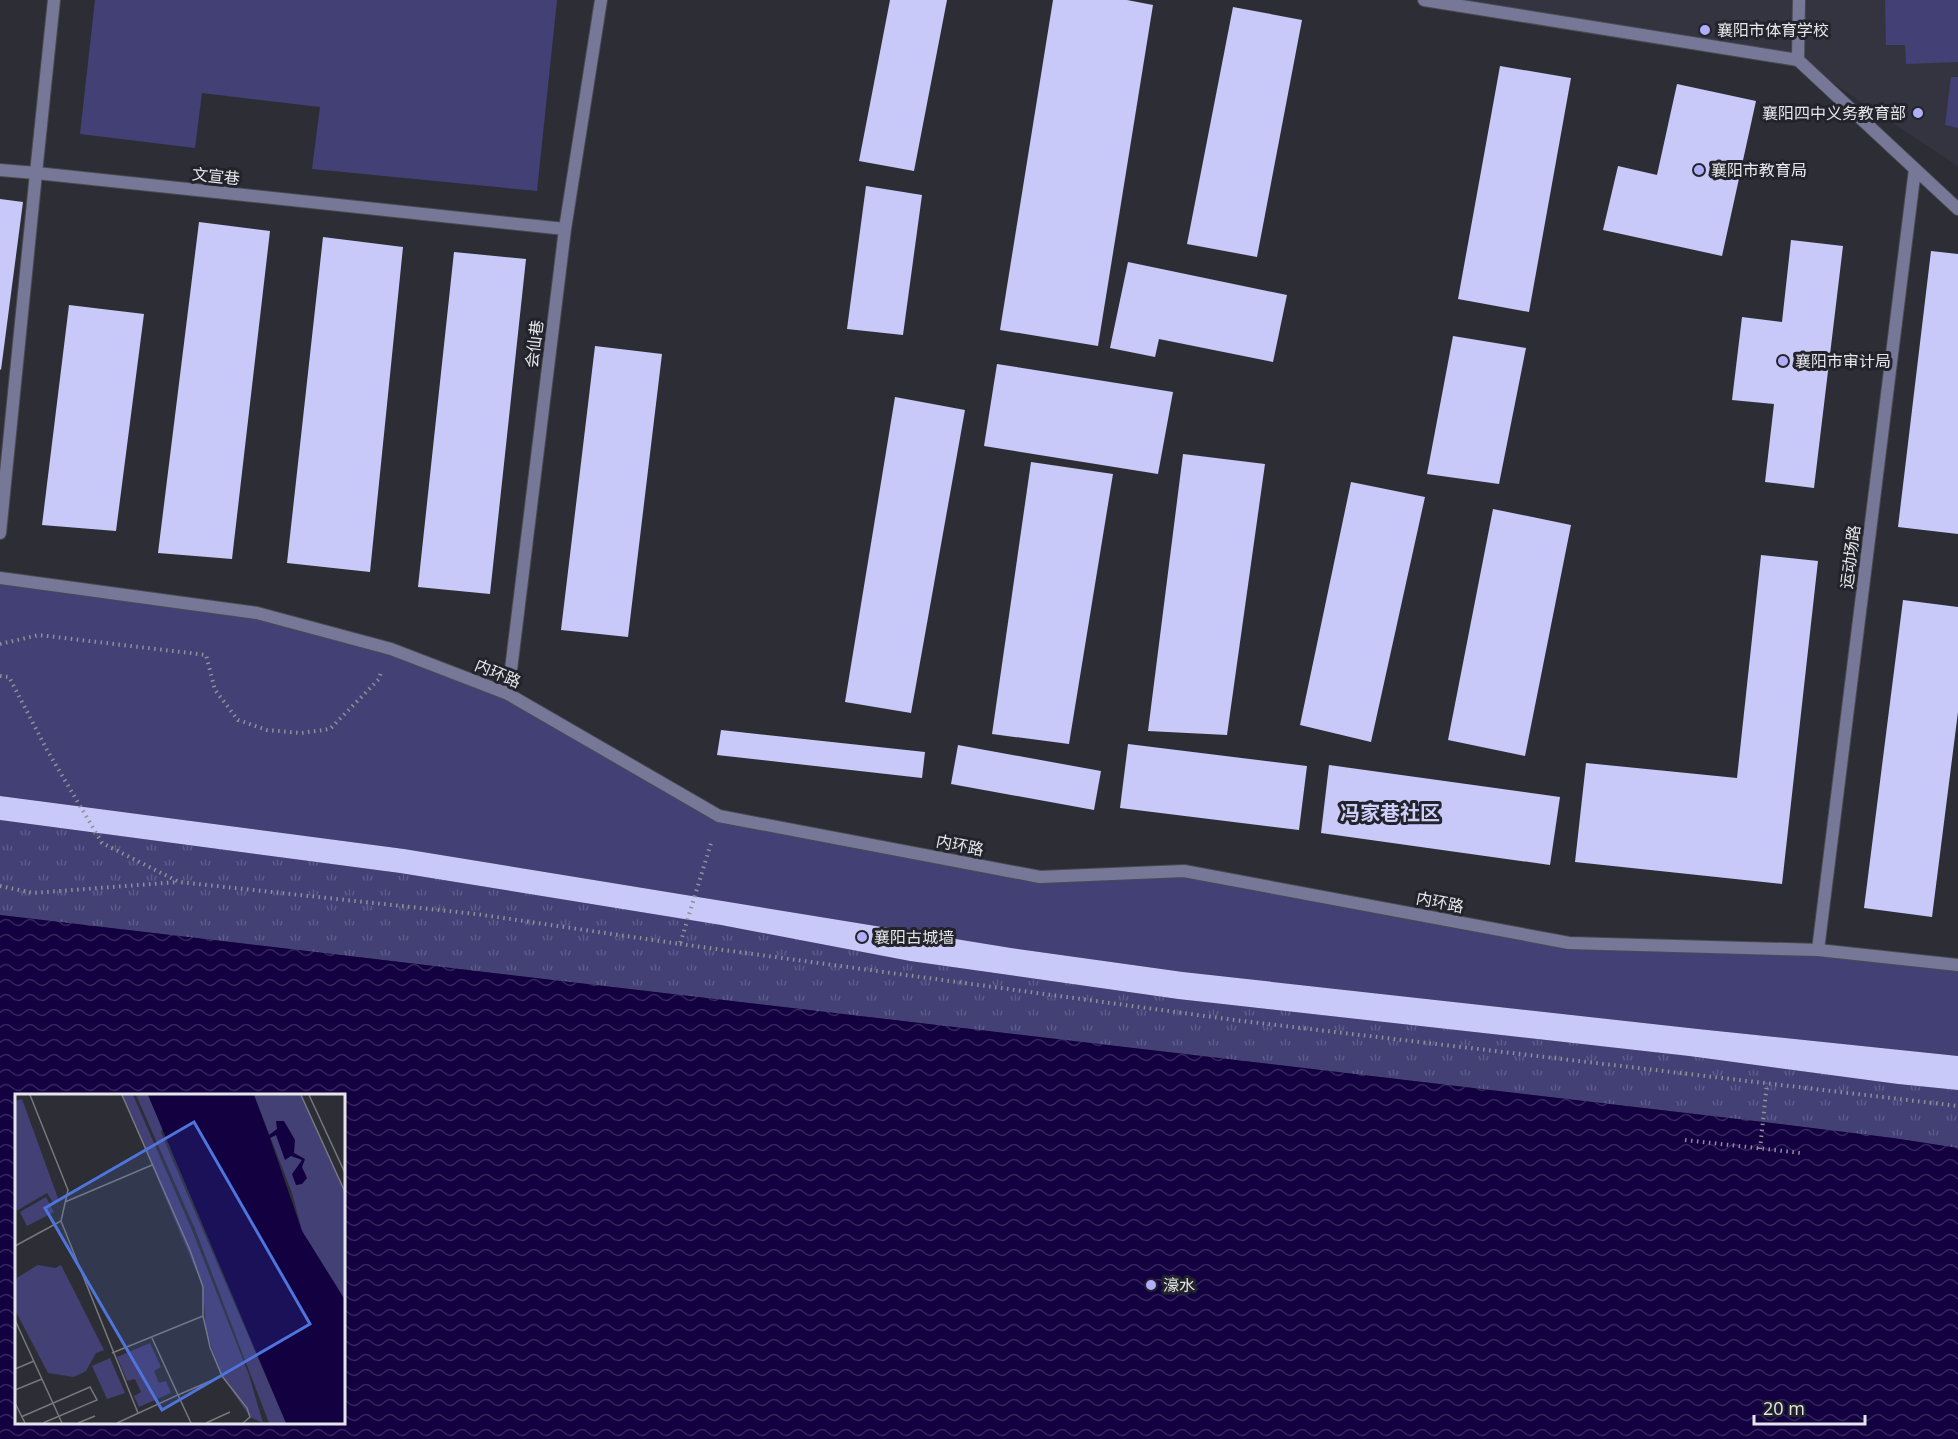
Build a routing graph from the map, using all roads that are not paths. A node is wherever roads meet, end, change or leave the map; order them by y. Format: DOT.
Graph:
graph roads {
  1 [pos="54,0"];
  2 [pos="601,0"];
  3 [pos="1424,0"];
  4 [pos="1799,0"];
  5 [pos="1798,60"];
  6 [pos="1915,169"];
  7 [pos="0,170"];
  8 [pos="36,173"];
  9 [pos="1958,209"];
  10 [pos="565,229"];
  11 [pos="0,533"];
  12 [pos="0,578"];
  13 [pos="508,694"];
  14 [pos="1818,950"];
  15 [pos="1958,965"];
  1 -- 8 [label="street"];
  2 -- 10 [label="street, 会仙巷"];
  3 -- 5 [label="street"];
  4 -- 5 [label="street"];
  5 -- 6 [label="street"];
  6 -- 9 [label="street"];
  6 -- 14 [label="street, 运动场路"];
  7 -- 8 [label="street, 文宣巷"];
  8 -- 10 [label="street, 文宣巷"];
  8 -- 11 [label="street"];
  10 -- 13 [label="street, 会仙巷"];
  12 -- 13 [label="street, 内环路"];
  13 -- 14 [label="street, 内环路"];
  14 -- 15 [label="street, 内环路"];
}
